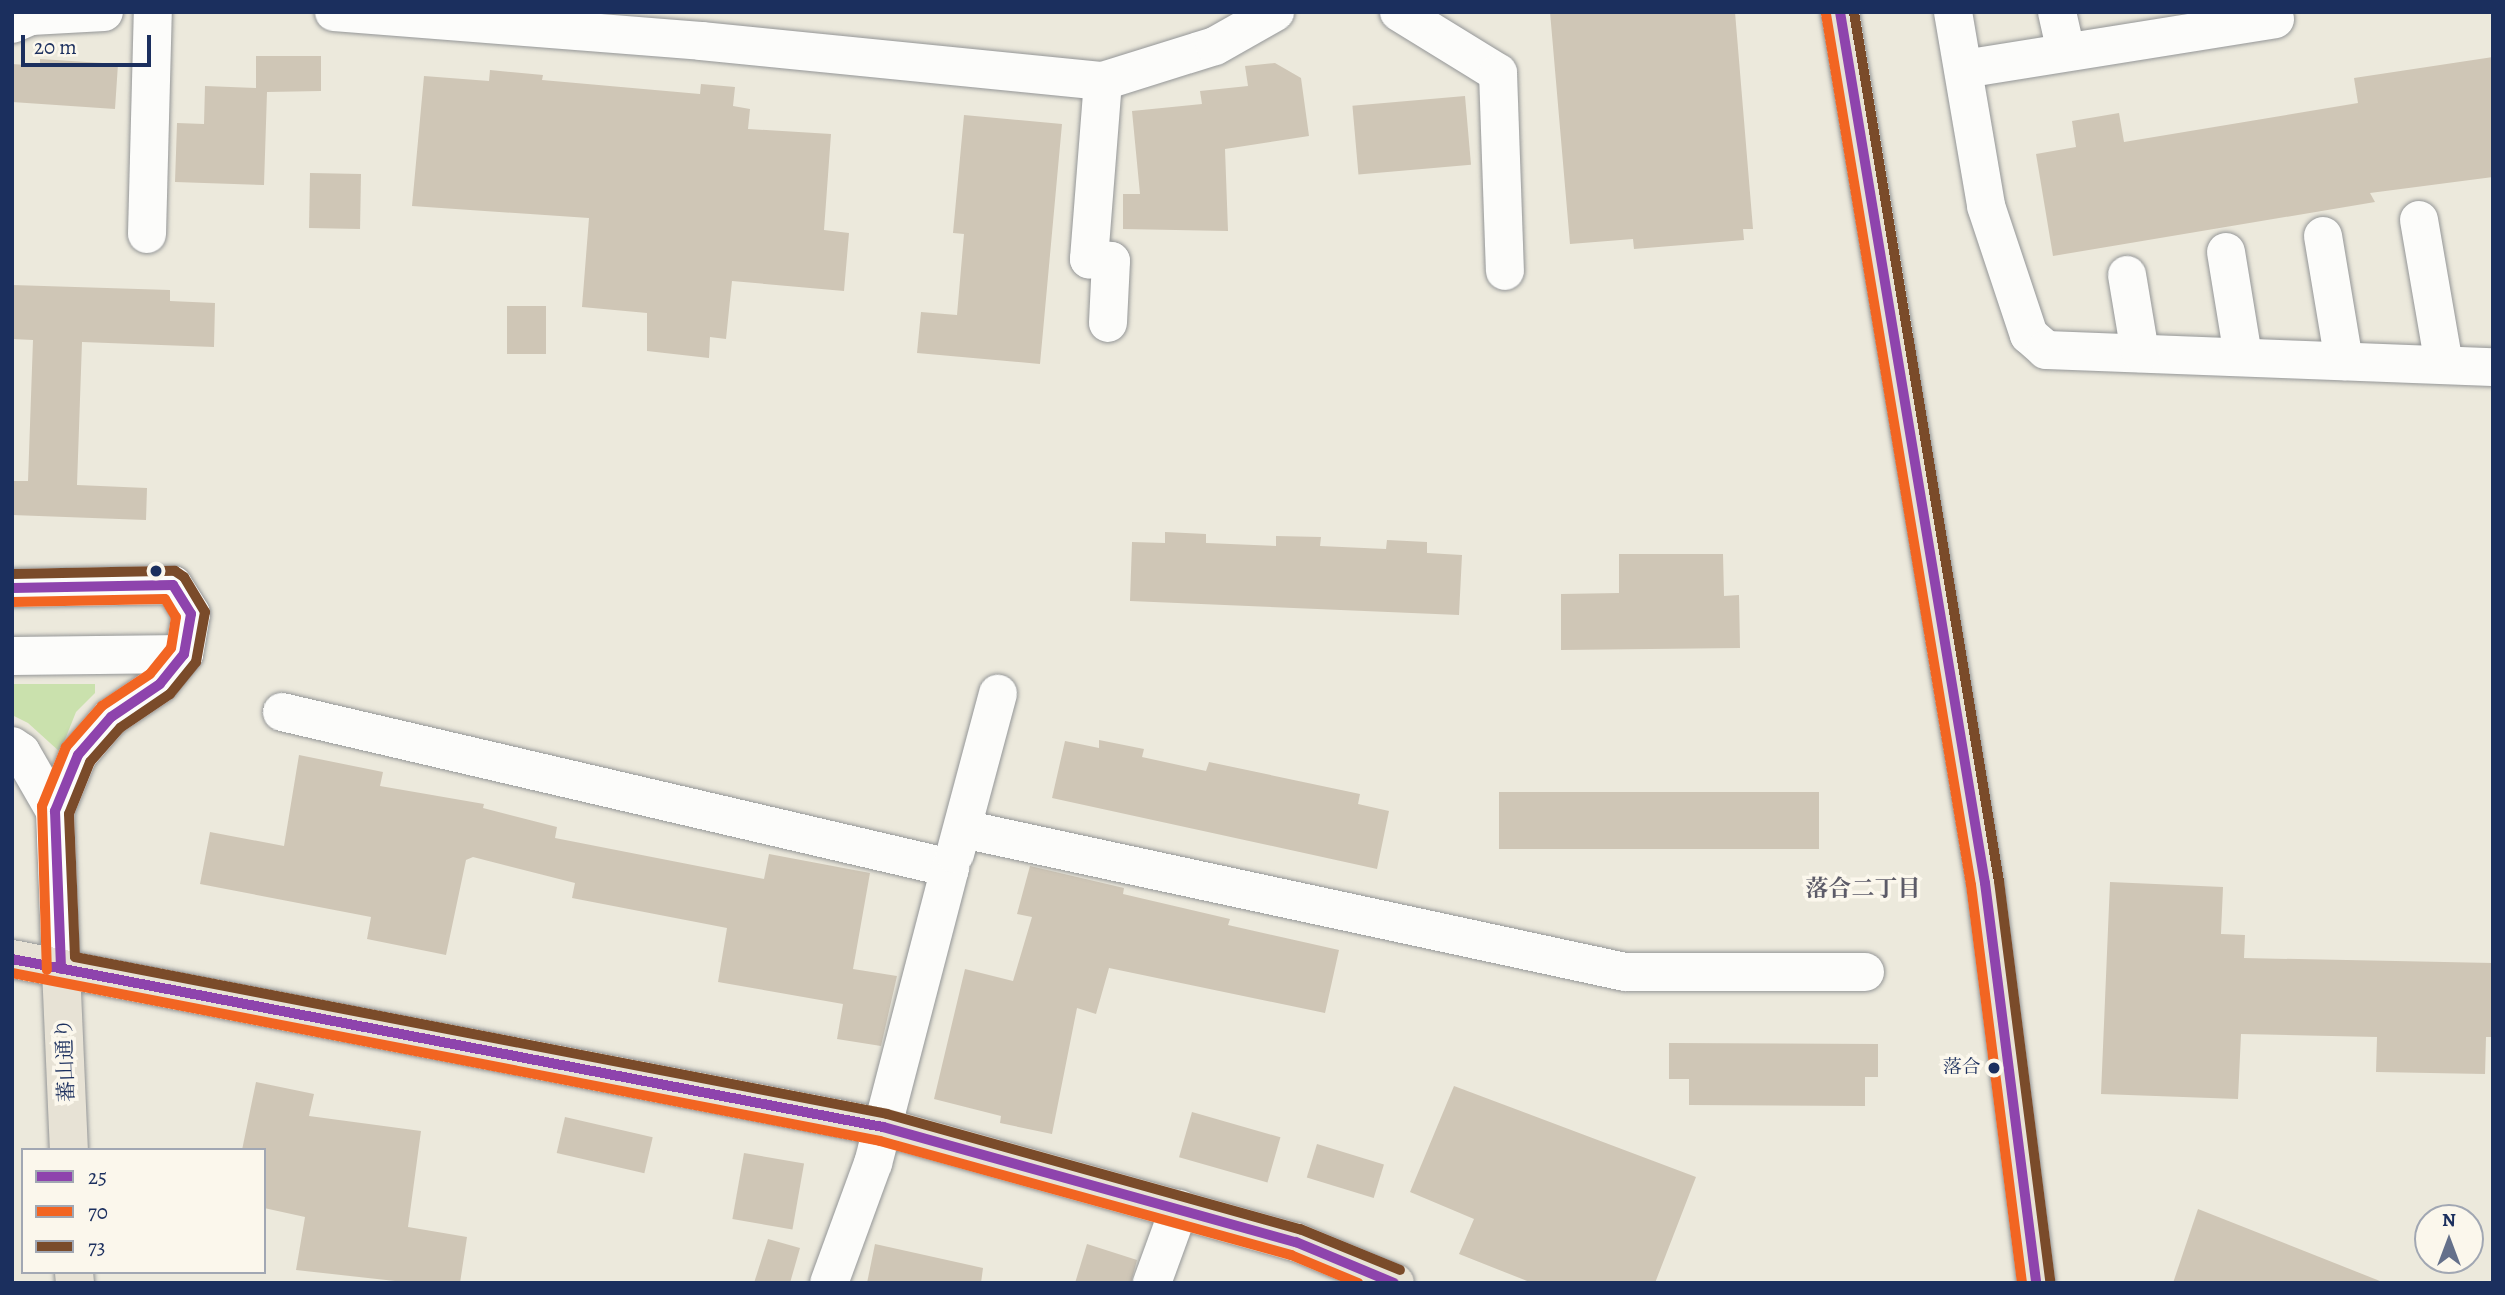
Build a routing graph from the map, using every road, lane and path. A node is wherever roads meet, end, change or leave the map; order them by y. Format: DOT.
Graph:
graph roads {
  1 [pos="104,12"];
  2 [pos="153,12"];
  3 [pos="334,12"];
  4 [pos="1276,12"];
  5 [pos="1399,12"];
  6 [pos="1840,12"];
  7 [pos="1953,12"];
  8 [pos="2057,12"];
  9 [pos="25,18"];
  10 [pos="2275,19"];
  11 [pos="704,27"];
  12 [pos="2066,52"];
  13 [pos="1964,69"];
  14 [pos="1103,81"];
  15 [pos="2419,220"];
  16 [pos="147,234"];
  17 [pos="2323,236"];
  18 [pos="2226,252"];
  19 [pos="1506,271"];
  20 [pos="2127,275"];
  21 [pos="1108,323"];
  22 [pos="2140,353"];
  23 [pos="2243,356"];
  24 [pos="2344,361"];
  25 [pos="2444,365"];
  26 [pos="2493,367"];
  27 [pos="12,588"];
  28 [pos="184,654"];
  29 [pos="12,656"];
  30 [pos="998,694"];
  31 [pos="282,712"];
  32 [pos="12,746"];
  33 [pos="55,811"];
  34 [pos="963,829"];
  35 [pos="950,868"];
  36 [pos="12,959"];
  37 [pos="61,969"];
  38 [pos="1865,972"];
  39 [pos="883,1126"];
  40 [pos="69,1148"];
  41 [pos="1179,1209"];
  42 [pos="829,1283"];
  43 [pos="1152,1283"];
  44 [pos="1395,1283"];
  45 [pos="2036,1283"];
  1 -- 9 [label="street"];
  2 -- 16 [label="street"];
  3 -- 11 [label="street"];
  4 -- 14 [label="street"];
  5 -- 19 [label="street"];
  6 -- 45 [label="main road"];
  7 -- 13 [label="street"];
  8 -- 12 [label="street"];
  10 -- 12 [label="street"];
  11 -- 14 [label="street"];
  12 -- 13 [label="street"];
  13 -- 22 [label="street"];
  14 -- 21 [label="street"];
  15 -- 25 [label="street"];
  17 -- 24 [label="street"];
  18 -- 23 [label="street"];
  20 -- 22 [label="street"];
  22 -- 23 [label="street"];
  23 -- 24 [label="street"];
  24 -- 25 [label="street"];
  25 -- 26 [label="street"];
  27 -- 28 [label="street"];
  28 -- 29 [label="street"];
  28 -- 33 [label="street"];
  30 -- 34 [label="street"];
  31 -- 35 [label="street"];
  32 -- 33 [label="street"];
  33 -- 37 [label="street"];
  34 -- 35 [label="street"];
  34 -- 38 [label="street"];
  35 -- 39 [label="street"];
  36 -- 37 [label="main road"];
  37 -- 39 [label="main road"];
  37 -- 40 [label="main road, 蕃山通り"];
  39 -- 41 [label="main road"];
  39 -- 42 [label="street"];
  41 -- 43 [label="street"];
  41 -- 44 [label="main road"];
}
